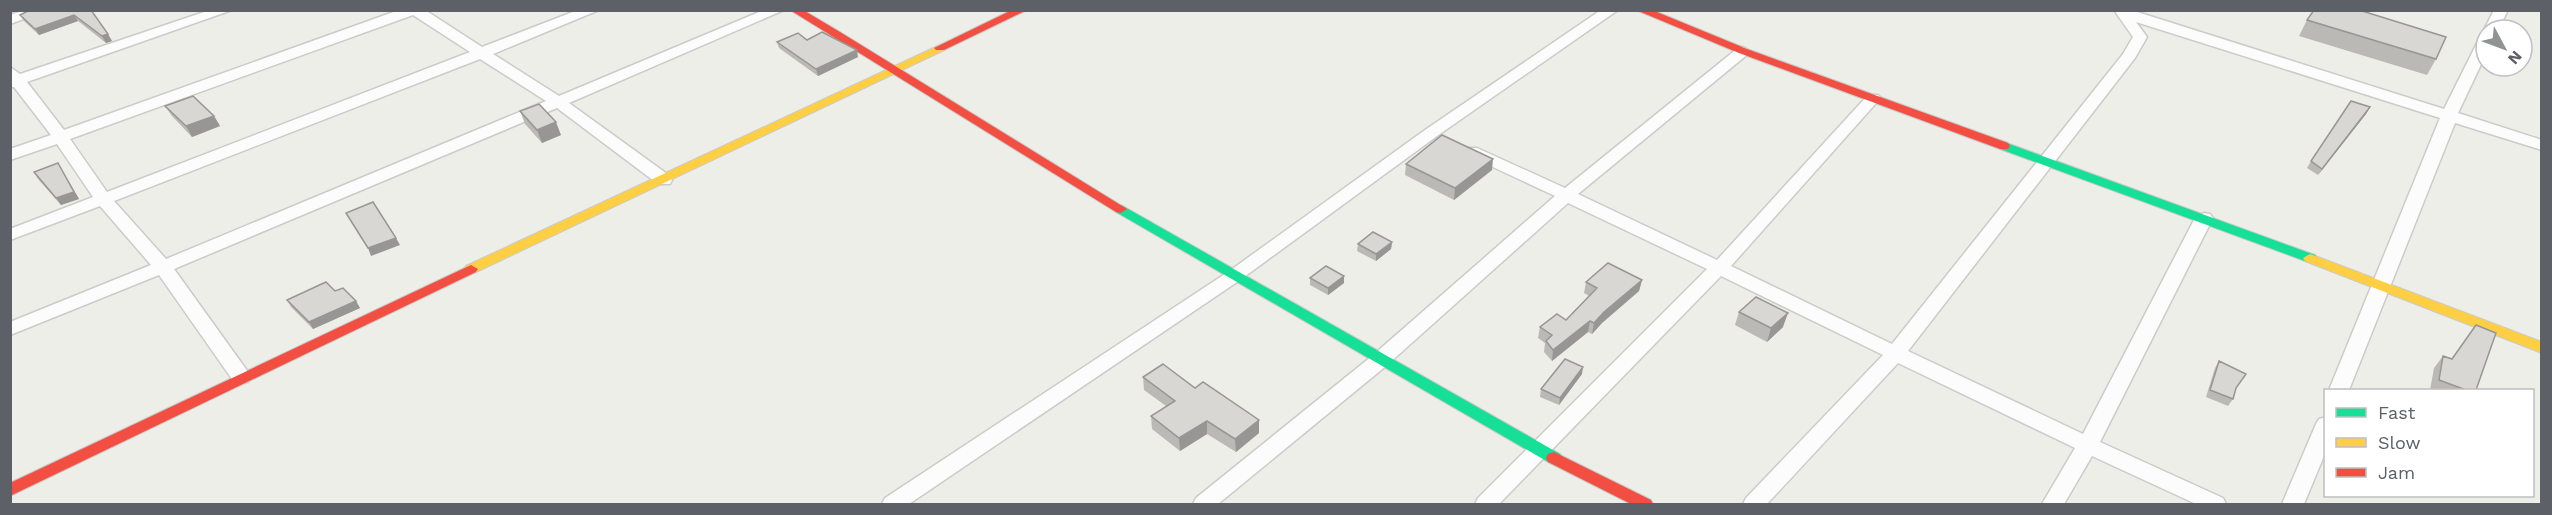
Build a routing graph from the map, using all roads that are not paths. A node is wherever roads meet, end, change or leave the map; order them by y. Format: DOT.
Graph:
graph roads {
  1 [pos="41,10"];
  2 [pos="225,10"];
  3 [pos="414,10"];
  4 [pos="592,10"];
  5 [pos="777,10"];
  6 [pos="795,10"];
  7 [pos="1022,10"];
  8 [pos="1611,10"];
  9 [pos="1641,10"];
  10 [pos="2121,11"];
  11 [pos="10,20"];
  12 [pos="1743,51"];
  13 [pos="482,53"];
  14 [pos="2474,64"];
  15 [pos="898,69"];
  16 [pos="13,78"];
  17 [pos="1873,98"];
  18 [pos="560,103"];
  19 [pos="2450,114"];
  20 [pos="1431,133"];
  21 [pos="61,137"];
  22 [pos="2541,145"];
  23 [pos="10,155"];
  24 [pos="2046,160"];
  25 [pos="664,180"];
  26 [pos="1568,195"];
  27 [pos="103,199"];
  28 [pos="2204,218"];
  29 [pos="10,235"];
  30 [pos="164,267"];
  31 [pos="1720,267"];
  32 [pos="1234,276"];
  33 [pos="2382,288"];
  34 [pos="10,329"];
  35 [pos="2541,348"];
  36 [pos="1895,354"];
  37 [pos="1379,361"];
  38 [pos="241,377"];
  39 [pos="2339,389"];
  40 [pos="2324,426"];
  41 [pos="2087,446"];
  42 [pos="1540,451"];
  43 [pos="10,490"];
  44 [pos="893,504"];
  45 [pos="1204,504"];
  46 [pos="1486,504"];
  47 [pos="1645,504"];
  48 [pos="1754,504"];
  49 [pos="2053,504"];
  50 [pos="2215,504"];
  51 [pos="2293,504"];
  1 -- 11 [label="street"];
  2 -- 16 [label="street"];
  3 -- 13 [label="street"];
  3 -- 21 [label="street"];
  4 -- 13 [label="street"];
  5 -- 18 [label="street"];
  6 -- 15 [label="street"];
  7 -- 15 [label="street"];
  8 -- 20 [label="street"];
  9 -- 12 [label="street"];
  10 -- 19 [label="street"];
  10 -- 24 [label="street"];
  12 -- 17 [label="street"];
  12 -- 26 [label="street"];
  13 -- 18 [label="street"];
  13 -- 27 [label="street"];
  14 -- 19 [label="street"];
  15 -- 25 [label="street"];
  15 -- 32 [label="street"];
  16 -- 21 [label="street"];
  17 -- 24 [label="street"];
  17 -- 31 [label="street"];
  18 -- 25 [label="street"];
  18 -- 30 [label="street"];
  19 -- 22 [label="street"];
  19 -- 33 [label="street"];
  20 -- 26 [label="street"];
  20 -- 32 [label="street"];
  21 -- 23 [label="street"];
  21 -- 27 [label="street"];
  24 -- 28 [label="street"];
  24 -- 36 [label="street"];
  25 -- 38 [label="street"];
  26 -- 31 [label="street"];
  26 -- 37 [label="street"];
  27 -- 29 [label="street"];
  27 -- 30 [label="street"];
  28 -- 33 [label="street"];
  28 -- 41 [label="street"];
  30 -- 34 [label="street"];
  30 -- 38 [label="street"];
  31 -- 36 [label="street"];
  31 -- 42 [label="street"];
  32 -- 37 [label="street"];
  32 -- 44 [label="street"];
  33 -- 35 [label="street"];
  33 -- 39 [label="street"];
  36 -- 41 [label="street"];
  36 -- 48 [label="street"];
  37 -- 42 [label="street"];
  37 -- 45 [label="street"];
  38 -- 43 [label="street"];
  40 -- 51 [label="street"];
  41 -- 49 [label="street"];
  41 -- 50 [label="street"];
  42 -- 46 [label="street"];
  42 -- 47 [label="street"];
}
